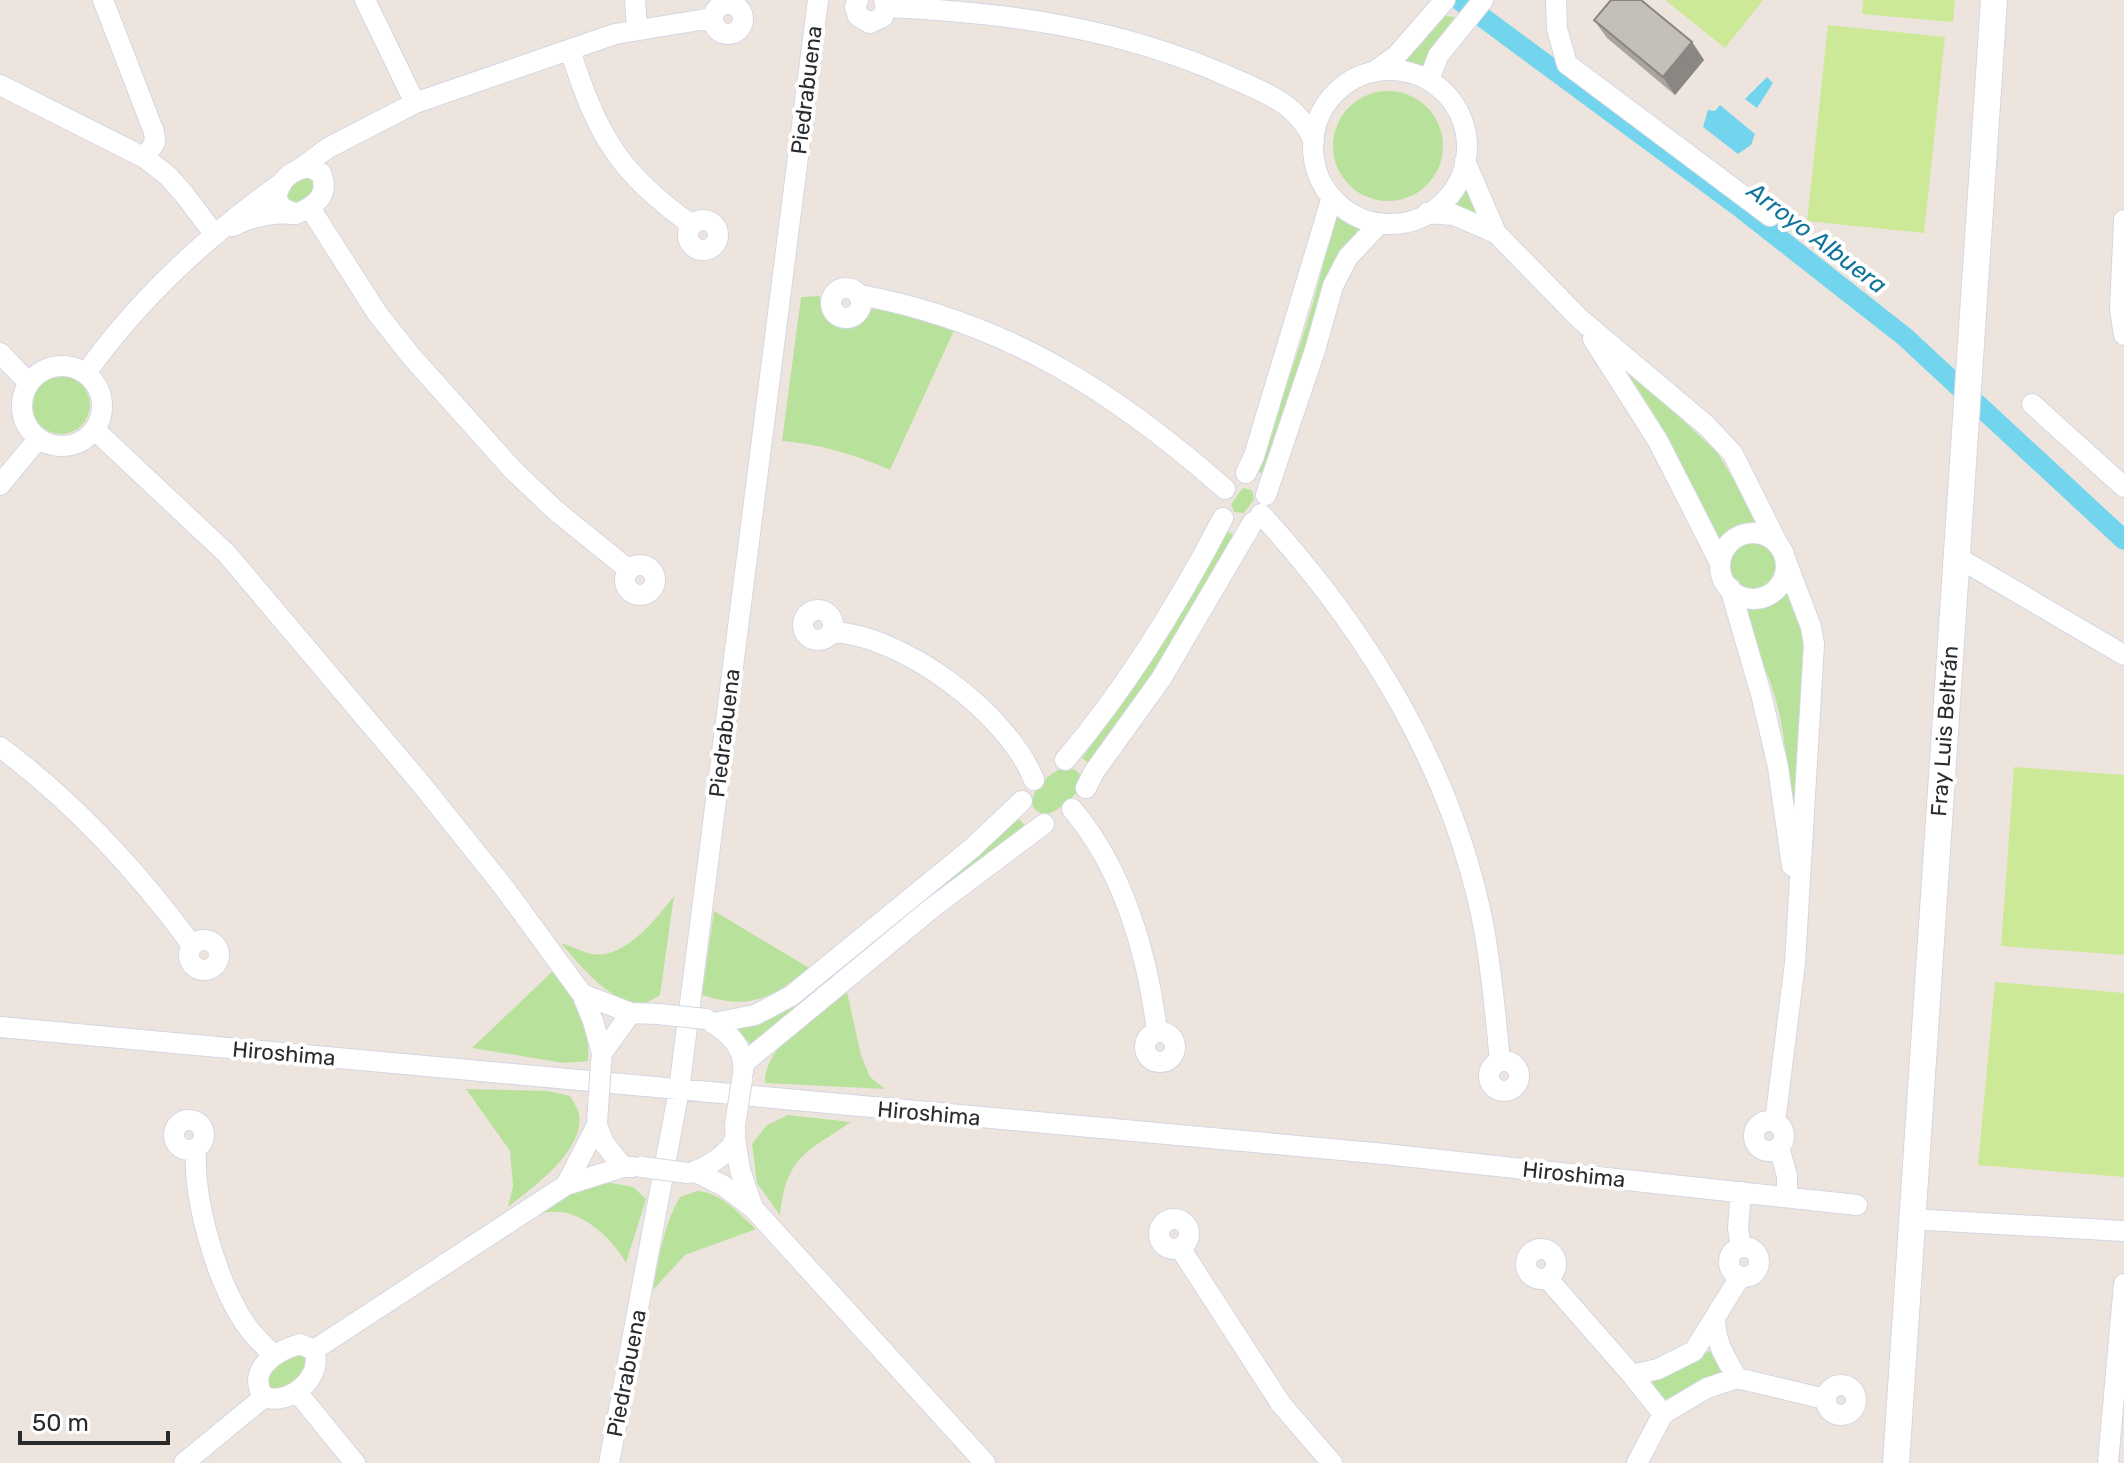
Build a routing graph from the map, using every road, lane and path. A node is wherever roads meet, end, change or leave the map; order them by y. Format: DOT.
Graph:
graph roads {
  1 [pos="103,0"];
  2 [pos="365,0"];
  3 [pos="635,0"];
  4 [pos="818,0"];
  5 [pos="858,0"];
  6 [pos="1483,0"];
  7 [pos="1556,0"];
  8 [pos="1994,0"];
  9 [pos="885,3"];
  10 [pos="1439,8"];
  11 [pos="712,18"];
  12 [pos="637,28"];
  13 [pos="570,50"];
  14 [pos="1374,71"];
  15 [pos="1429,80"];
  16 [pos="0,85"];
  17 [pos="1330,99"];
  18 [pos="415,103"];
  19 [pos="1285,103"];
  20 [pos="354,135"];
  21 [pos="1314,141"];
  22 [pos="145,158"];
  23 [pos="1465,161"];
  24 [pos="301,168"];
  25 [pos="325,184"];
  26 [pos="279,185"];
  27 [pos="1332,197"];
  28 [pos="303,211"];
  29 [pos="1427,213"];
  30 [pos="1770,216"];
  31 [pos="2124,220"];
  32 [pos="1380,223"];
  33 [pos="692,225"];
  34 [pos="1496,233"];
  35 [pos="215,235"];
  36 [pos="860,295"];
  37 [pos="1580,319"];
  38 [pos="2124,335"];
  39 [pos="0,353"];
  40 [pos="86,373"];
  41 [pos="29,383"];
  42 [pos="2032,404"];
  43 [pos="95,430"];
  44 [pos="38,439"];
  45 [pos="1246,473"];
  46 [pos="0,485"];
  47 [pos="2124,487"];
  48 [pos="1225,489"];
  49 [pos="1260,510"];
  50 [pos="1223,518"];
  51 [pos="1781,552"];
  52 [pos="1957,557"];
  53 [pos="1720,563"];
  54 [pos="629,570"];
  55 [pos="1730,588"];
  56 [pos="832,632"];
  57 [pos="2124,655"];
  58 [pos="0,747"];
  59 [pos="1065,760"];
  60 [pos="1034,780"];
  61 [pos="1086,788"];
  62 [pos="1022,801"];
  63 [pos="1072,809"];
  64 [pos="1044,824"];
  65 [pos="1797,902"];
  66 [pos="192,945"];
  67 [pos="582,994"];
  68 [pos="631,1013"];
  69 [pos="710,1021"];
  70 [pos="0,1027"];
  71 [pos="1157,1032"];
  72 [pos="602,1059"];
  73 [pos="1500,1061"];
  74 [pos="743,1071"];
  75 [pos="679,1090"];
  76 [pos="597,1116"];
  77 [pos="735,1132"];
  78 [pos="196,1149"];
  79 [pos="632,1167"];
  80 [pos="692,1172"];
  81 [pos="566,1185"];
  82 [pos="1741,1192"];
  83 [pos="1787,1197"];
  84 [pos="1857,1205"];
  85 [pos="753,1208"];
  86 [pos="1910,1219"];
  87 [pos="2124,1231"];
  88 [pos="1180,1248"];
  89 [pos="1547,1278"];
  90 [pos="2124,1284"];
  91 [pos="1715,1318"];
  92 [pos="314,1350"];
  93 [pos="273,1355"];
  94 [pos="1632,1375"];
  95 [pos="1737,1378"];
  96 [pos="297,1392"];
  97 [pos="264,1397"];
  98 [pos="1825,1399"];
  99 [pos="1663,1414"];
  100 [pos="184,1463"];
  101 [pos="355,1463"];
  102 [pos="609,1463"];
  103 [pos="985,1463"];
  104 [pos="1332,1463"];
  105 [pos="1637,1463"];
  106 [pos="1896,1463"];
  107 [pos="2108,1463"];
  1 -- 22 [label="street"];
  2 -- 18 [label="street"];
  3 -- 12 [label="street"];
  4 -- 75 [label="street, Piedrabuena"];
  5 -- 9 [label="street"];
  6 -- 15 [label="street"];
  7 -- 30 [label="street"];
  8 -- 52 [label="street, Fray Luis Beltrán"];
  9 -- 19 [label="street"];
  10 -- 14 [label="street"];
  11 -- 12 [label="street"];
  12 -- 13 [label="street"];
  13 -- 18 [label="street"];
  13 -- 33 [label="street"];
  14 -- 15 [label="street"];
  14 -- 17 [label="street"];
  15 -- 23 [label="street"];
  16 -- 22 [label="street"];
  17 -- 19 [label="street"];
  17 -- 21 [label="street"];
  18 -- 20 [label="street"];
  19 -- 21 [label="street"];
  20 -- 24 [label="street"];
  20 -- 25 [label="street"];
  21 -- 27 [label="street"];
  22 -- 35 [label="street"];
  23 -- 29 [label="street"];
  23 -- 34 [label="street"];
  24 -- 25 [label="street"];
  24 -- 26 [label="street"];
  25 -- 28 [label="street"];
  26 -- 28 [label="street"];
  26 -- 35 [label="street"];
  27 -- 32 [label="street"];
  27 -- 45 [label="street"];
  28 -- 35 [label="street"];
  28 -- 54 [label="street"];
  29 -- 32 [label="street"];
  29 -- 34 [label="street"];
  31 -- 38 [label="street"];
  32 -- 49 [label="street"];
  34 -- 37 [label="street"];
  35 -- 40 [label="street"];
  36 -- 48 [label="street"];
  37 -- 51 [label="street"];
  37 -- 53 [label="street"];
  39 -- 41 [label="street"];
  40 -- 41 [label="street"];
  40 -- 43 [label="street"];
  41 -- 44 [label="street"];
  42 -- 47 [label="street"];
  43 -- 44 [label="street"];
  43 -- 67 [label="street"];
  44 -- 46 [label="street"];
  45 -- 48 [label="street"];
  45 -- 49 [label="street"];
  48 -- 50 [label="street"];
  49 -- 50 [label="street"];
  49 -- 61 [label="street"];
  49 -- 73 [label="street"];
  50 -- 59 [label="street"];
  51 -- 53 [label="street"];
  51 -- 55 [label="street"];
  51 -- 65 [label="street"];
  52 -- 57 [label="street"];
  52 -- 86 [label="street, Fray Luis Beltrán"];
  53 -- 55 [label="street"];
  55 -- 65 [label="street"];
  56 -- 60 [label="street"];
  58 -- 66 [label="street"];
  59 -- 60 [label="street"];
  59 -- 61 [label="street"];
  60 -- 62 [label="street"];
  61 -- 63 [label="street"];
  62 -- 64 [label="street"];
  62 -- 69 [label="street"];
  63 -- 64 [label="street"];
  63 -- 71 [label="street"];
  64 -- 74 [label="street"];
  65 -- 83 [label="street"];
  67 -- 68 [label="street"];
  67 -- 72 [label="street"];
  68 -- 69 [label="street, bridge"];
  68 -- 72 [label="street"];
  69 -- 74 [label="street"];
  70 -- 75 [label="street, Hiroshima"];
  72 -- 76 [label="street, bridge"];
  74 -- 77 [label="street, bridge"];
  75 -- 82 [label="street, Hiroshima"];
  75 -- 102 [label="street, Piedrabuena"];
  76 -- 79 [label="street"];
  76 -- 81 [label="street"];
  77 -- 80 [label="street"];
  77 -- 85 [label="street"];
  78 -- 93 [label="street"];
  79 -- 80 [label="street, bridge"];
  79 -- 81 [label="street"];
  80 -- 85 [label="street"];
  81 -- 92 [label="street"];
  82 -- 83 [label="street, Hiroshima"];
  82 -- 91 [label="street"];
  83 -- 84 [label="street, Hiroshima"];
  85 -- 103 [label="street"];
  86 -- 87 [label="street"];
  86 -- 106 [label="street, Fray Luis Beltrán"];
  88 -- 104 [label="street"];
  89 -- 94 [label="street"];
  90 -- 107 [label="street"];
  91 -- 94 [label="street"];
  91 -- 95 [label="street"];
  92 -- 93 [label="street"];
  92 -- 96 [label="street"];
  93 -- 97 [label="street"];
  94 -- 99 [label="street"];
  95 -- 98 [label="street"];
  95 -- 99 [label="street"];
  96 -- 97 [label="street"];
  96 -- 101 [label="street"];
  97 -- 100 [label="street"];
  99 -- 105 [label="street"];
}
